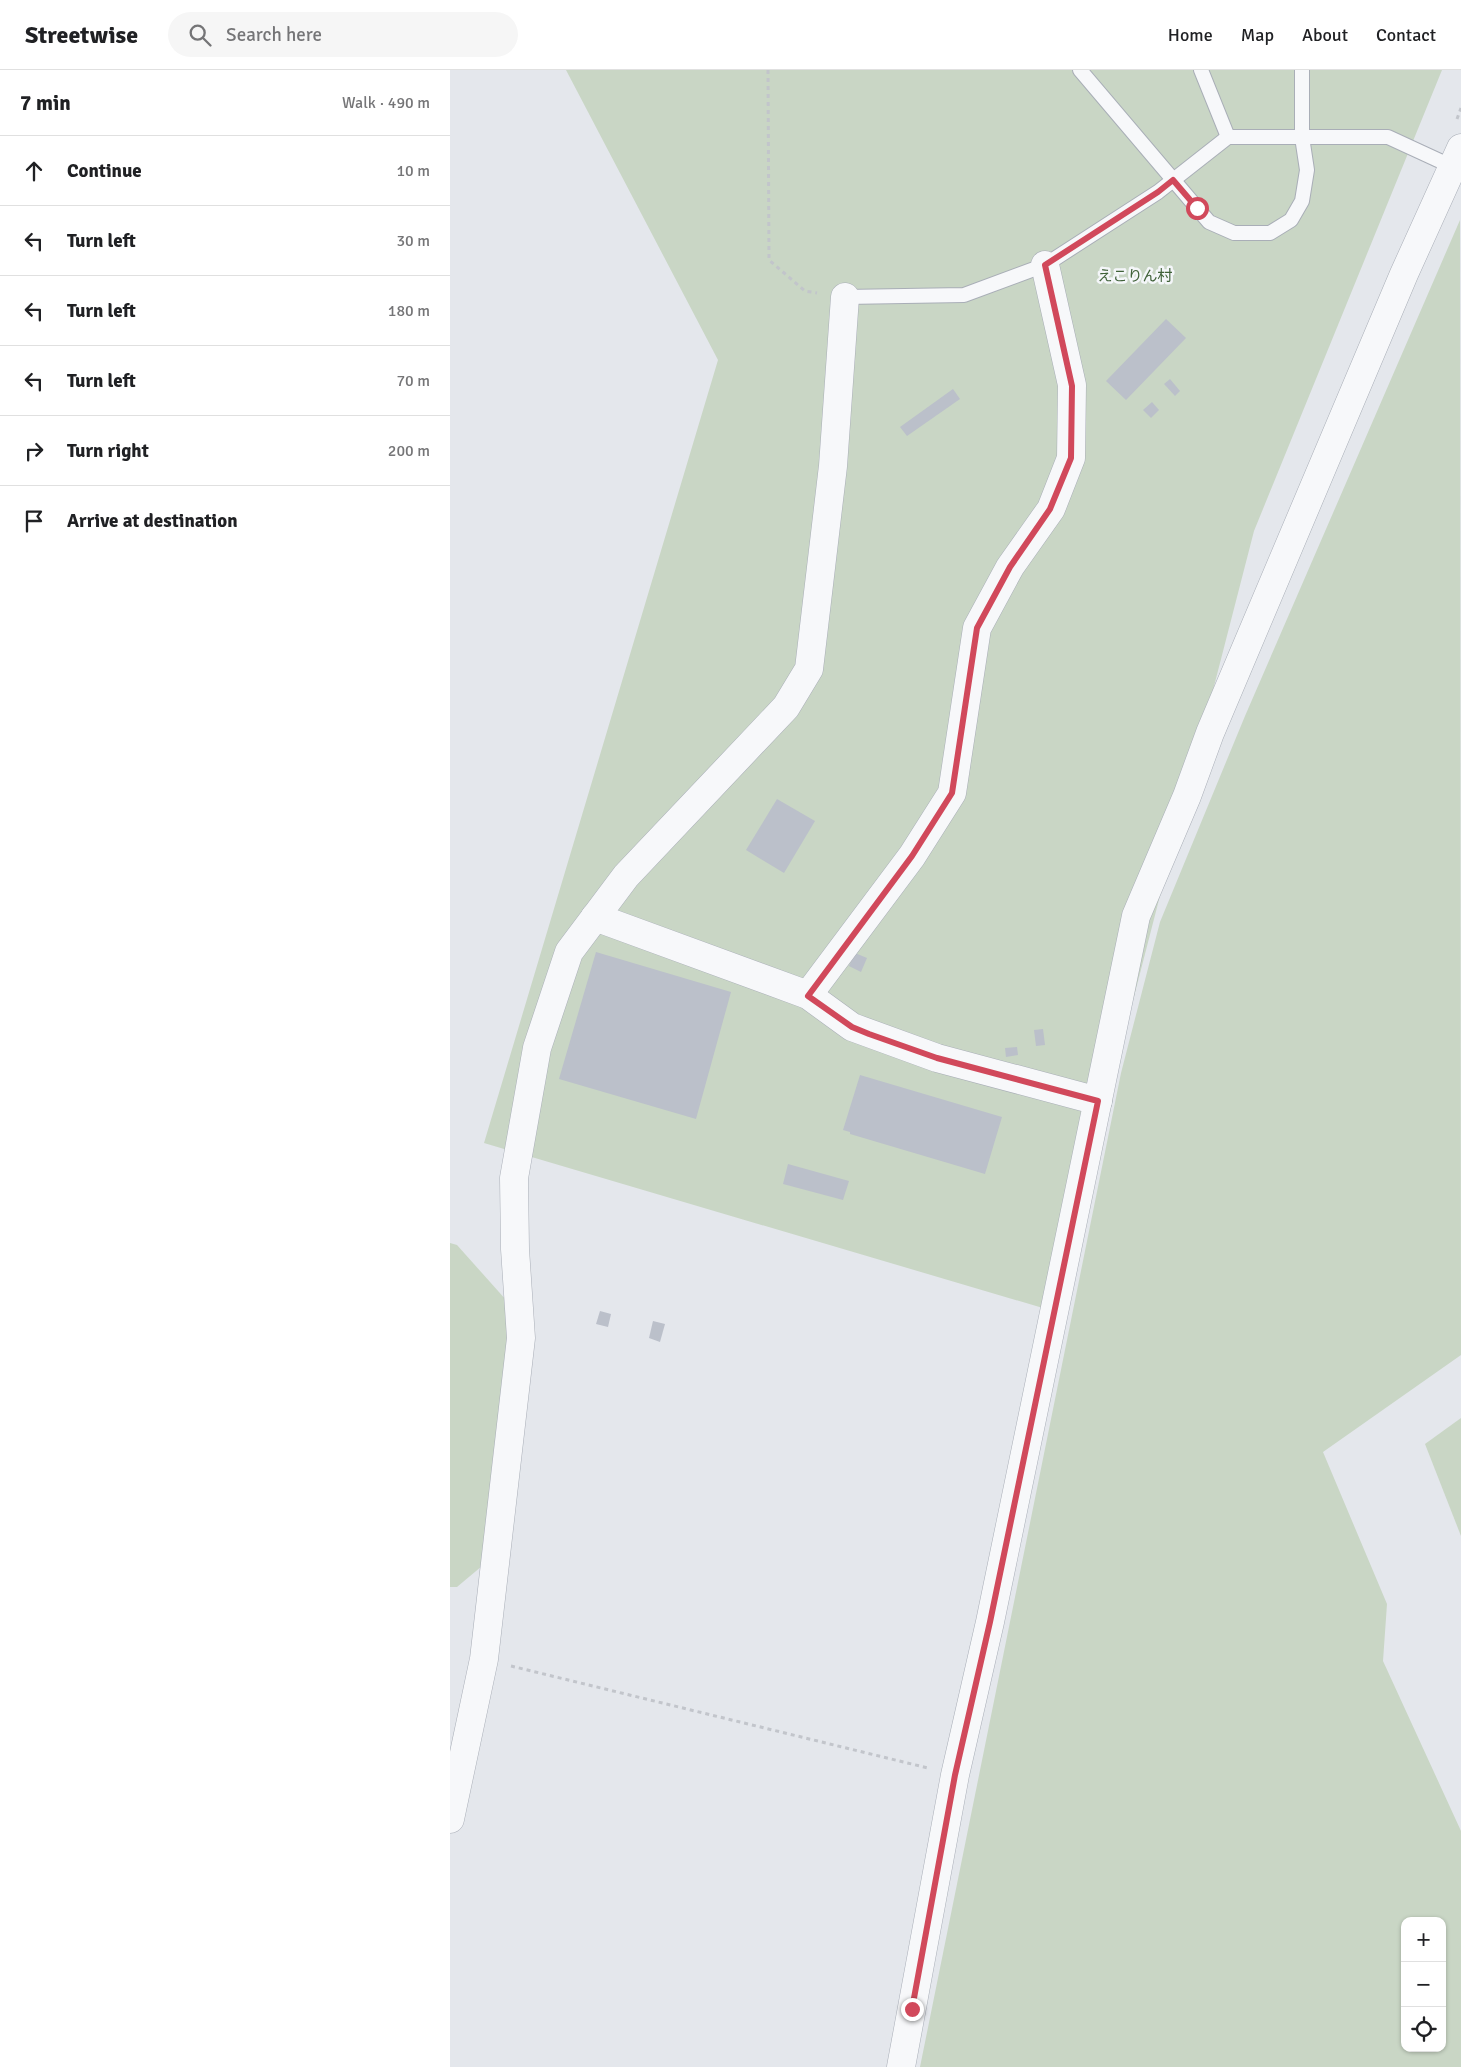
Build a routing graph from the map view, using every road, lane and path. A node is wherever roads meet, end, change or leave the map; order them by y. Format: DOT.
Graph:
graph roads {
  1 [pos="768,70"];
  2 [pos="1080,70"];
  3 [pos="1201,70"];
  4 [pos="1302,70"];
  5 [pos="1228,137"];
  6 [pos="1302,137"];
  7 [pos="1458,162"];
  8 [pos="1173,180"];
  9 [pos="1045,265"];
  10 [pos="845,297"];
  11 [pos="595,917"];
  12 [pos="808,996"];
  13 [pos="1098,1101"];
  14 [pos="484,1659"];
  15 [pos="955,1775"];
  16 [pos="450,1819"];
  17 [pos="901,2067"];
  1 -- 10 [label="path"];
  2 -- 8 [label="lane"];
  3 -- 5 [label="lane"];
  4 -- 6 [label="lane"];
  5 -- 6 [label="lane"];
  5 -- 8 [label="lane"];
  6 -- 7 [label="lane"];
  6 -- 8 [label="lane"];
  7 -- 13 [label="street"];
  8 -- 9 [label="lane"];
  9 -- 10 [label="lane"];
  9 -- 12 [label="street"];
  10 -- 11 [label="street"];
  11 -- 12 [label="street"];
  11 -- 14 [label="street"];
  12 -- 13 [label="street"];
  13 -- 15 [label="street"];
  14 -- 15 [label="path"];
  14 -- 16 [label="street"];
  15 -- 17 [label="street"];
}
